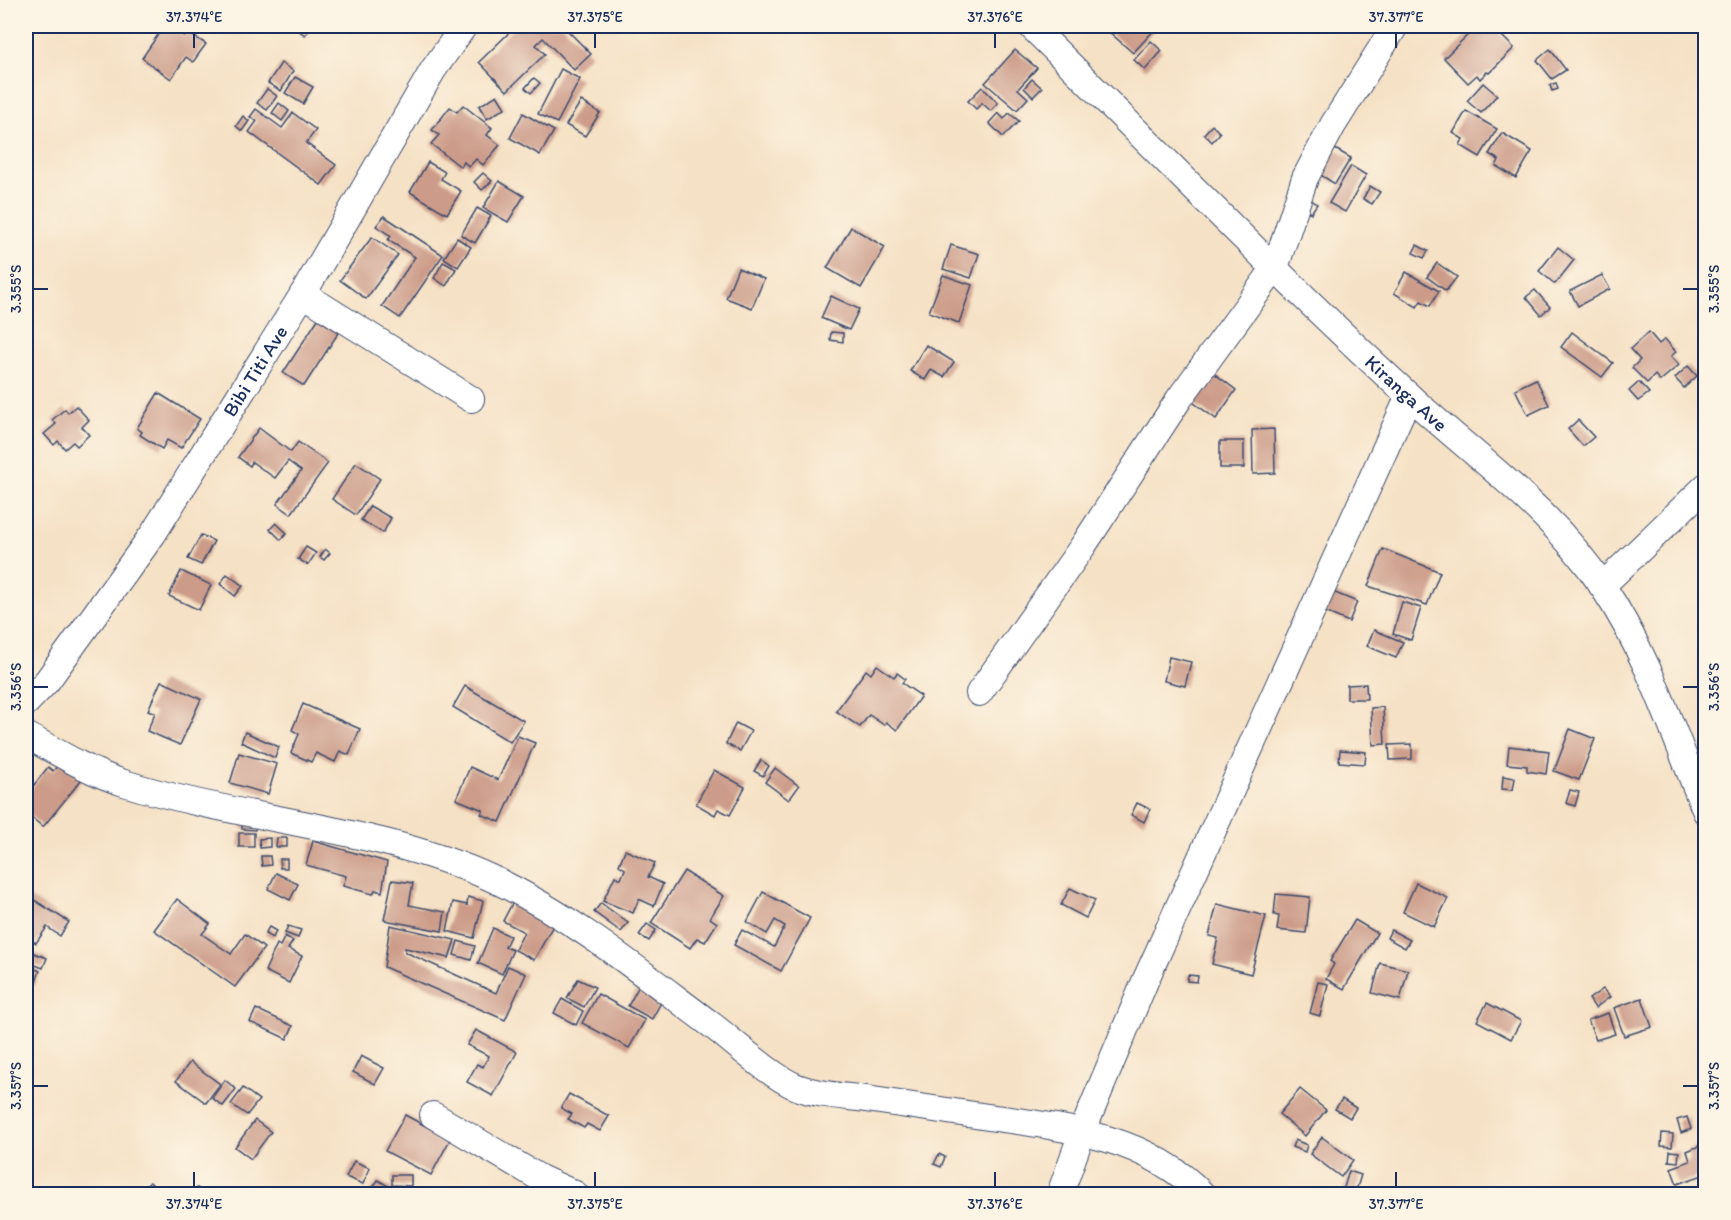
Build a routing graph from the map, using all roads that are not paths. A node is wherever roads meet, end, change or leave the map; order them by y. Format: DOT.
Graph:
graph roads {
  1 [pos="464,26"];
  2 [pos="1031,26"];
  3 [pos="1395,26"];
  4 [pos="1275,268"];
  5 [pos="303,294"];
  6 [pos="1409,396"];
  7 [pos="471,399"];
  8 [pos="1706,486"];
  9 [pos="1602,586"];
  10 [pos="979,693"];
  11 [pos="26,703"];
  12 [pos="26,735"];
  13 [pos="1706,812"];
  14 [pos="433,1115"];
  15 [pos="1083,1130"];
  16 [pos="575,1194"];
  17 [pos="1060,1194"];
  18 [pos="1202,1194"];
  1 -- 5 [label="street, Bibi Titi Ave"];
  2 -- 4 [label="street, Kiranga Ave"];
  3 -- 4 [label="street"];
  4 -- 6 [label="street, Kiranga Ave"];
  4 -- 10 [label="street"];
  5 -- 7 [label="street"];
  5 -- 11 [label="street, Bibi Titi Ave"];
  6 -- 9 [label="street, Kiranga Ave"];
  6 -- 15 [label="street"];
  8 -- 9 [label="street"];
  9 -- 13 [label="street, Kiranga Ave"];
  12 -- 15 [label="street"];
  14 -- 16 [label="street"];
  15 -- 17 [label="street"];
  15 -- 18 [label="street"];
}
